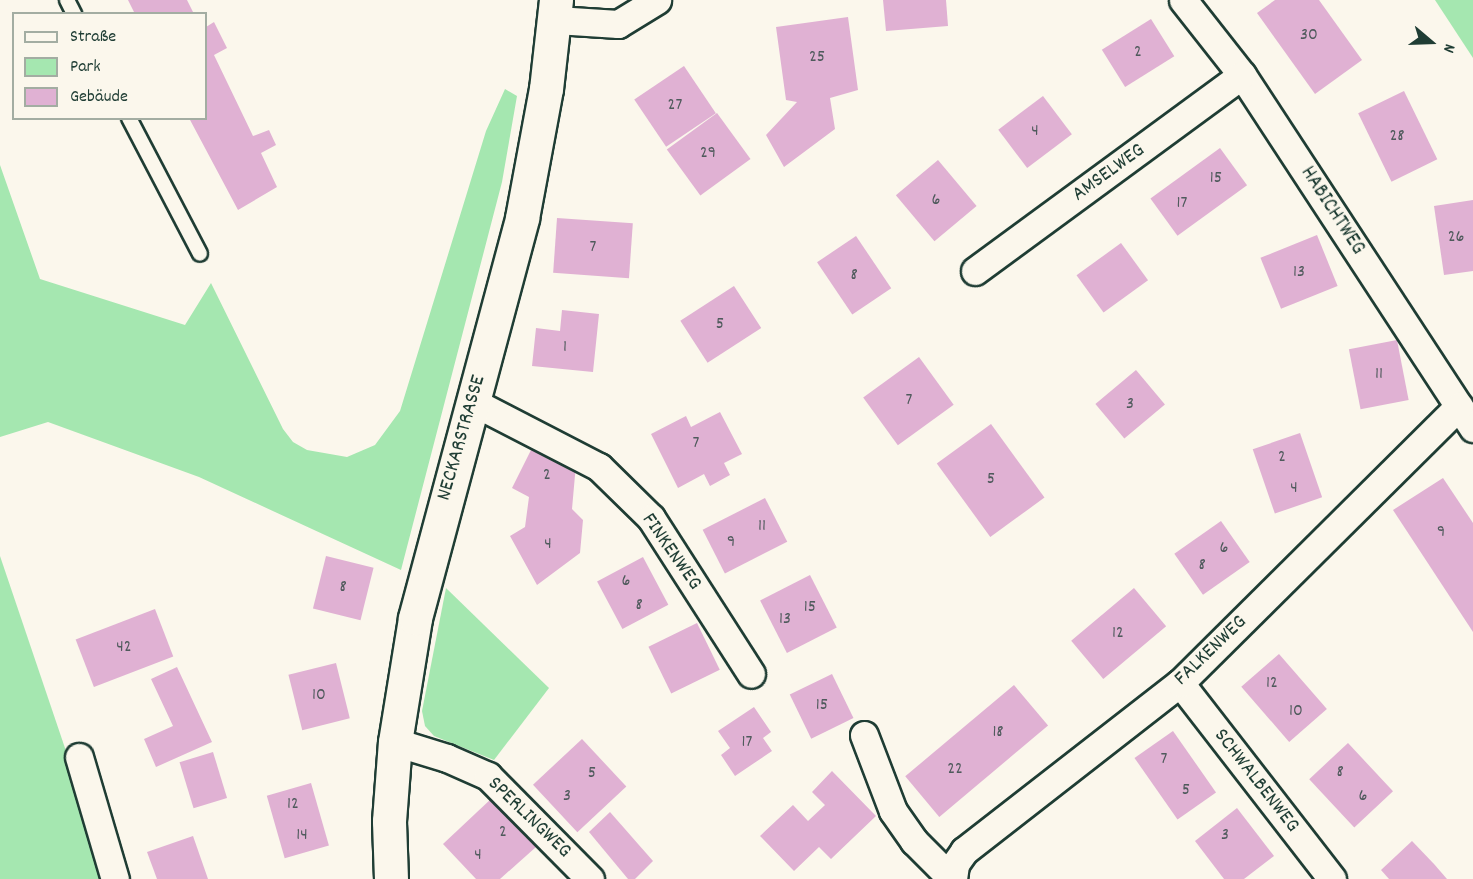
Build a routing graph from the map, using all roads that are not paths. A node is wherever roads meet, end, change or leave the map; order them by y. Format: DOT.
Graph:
graph roads {
  1 [pos="657,0"];
  2 [pos="1183,0"];
  3 [pos="556,10"];
  4 [pos="1242,75"];
  5 [pos="130,120"];
  6 [pos="200,254"];
  7 [pos="975,271"];
  8 [pos="473,402"];
  9 [pos="1466,417"];
  10 [pos="752,674"];
  11 [pos="1180,683"];
  12 [pos="864,735"];
  13 [pos="394,742"];
  14 [pos="79,757"];
  15 [pos="115,879"];
  16 [pos="391,879"];
  17 [pos="590,879"];
  18 [pos="952,879"];
  19 [pos="1332,879"];
  1 -- 3 [label="street"];
  2 -- 4 [label="street, HABICHTWEG"];
  3 -- 8 [label="street, NECKARSTRASSE"];
  4 -- 7 [label="street, AMSELWEG"];
  4 -- 9 [label="street, HABICHTWEG"];
  5 -- 6 [label="lane"];
  8 -- 10 [label="street, FINKENWEG"];
  8 -- 13 [label="street, NECKARSTRASSE"];
  9 -- 11 [label="street, FALKENWEG"];
  11 -- 18 [label="street, FALKENWEG"];
  11 -- 19 [label="street, SCHWALBENWEG"];
  12 -- 18 [label="street"];
  13 -- 16 [label="street, NECKARSTRASSE"];
  13 -- 17 [label="street, SPERLINGWEG"];
  14 -- 15 [label="street"];
}
